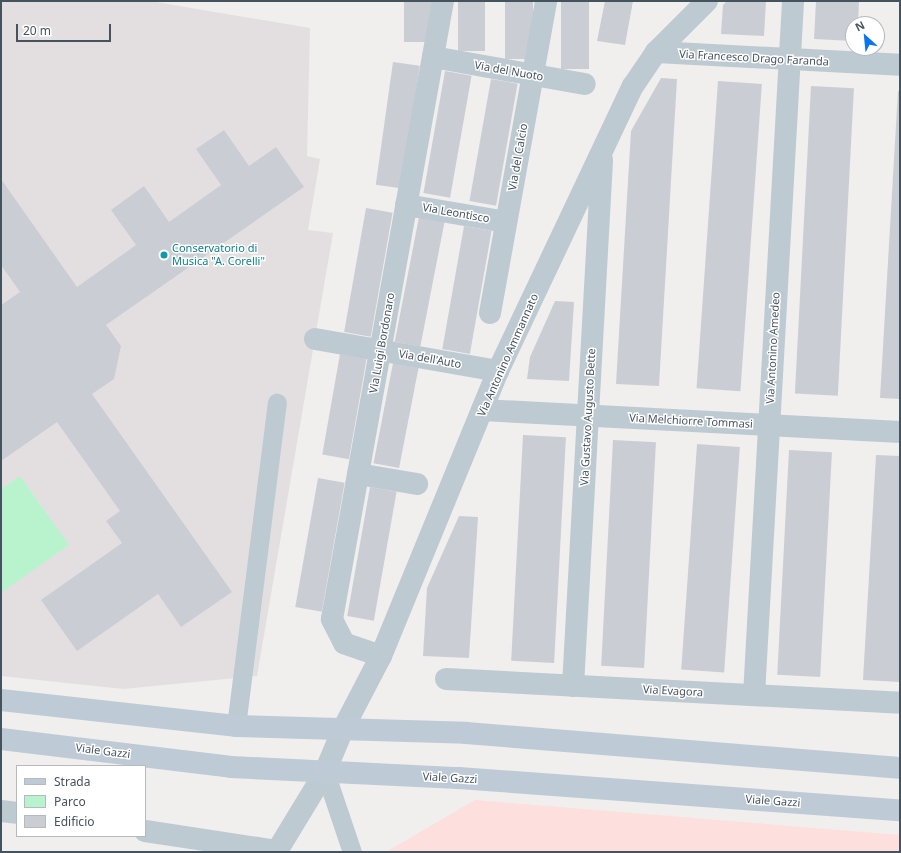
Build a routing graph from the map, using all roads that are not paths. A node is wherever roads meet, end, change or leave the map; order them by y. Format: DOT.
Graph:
graph roads {
  1 [pos="443,1"];
  2 [pos="546,1"];
  3 [pos="707,1"];
  4 [pos="793,1"];
  5 [pos="656,52"];
  6 [pos="433,57"];
  7 [pos="789,60"];
  8 [pos="900,65"];
  9 [pos="533,75"];
  10 [pos="585,84"];
  11 [pos="603,148"];
  12 [pos="406,205"];
  13 [pos="506,222"];
  14 [pos="490,313"];
  15 [pos="315,339"];
  16 [pos="380,350"];
  17 [pos="498,371"];
  18 [pos="277,403"];
  19 [pos="482,410"];
  20 [pos="588,415"];
  21 [pos="769,425"];
  22 [pos="900,432"];
  23 [pos="358,474"];
  24 [pos="417,484"];
  25 [pos="381,656"];
  26 [pos="446,679"];
  27 [pos="573,686"];
  28 [pos="754,695"];
  29 [pos="1,700"];
  30 [pos="900,703"];
  31 [pos="236,726"];
  32 [pos="343,729"];
  33 [pos="1,739"];
  34 [pos="900,768"];
  35 [pos="325,772"];
  36 [pos="1,810"];
  37 [pos="900,810"];
  38 [pos="16,813"];
  39 [pos="146,832"];
  40 [pos="277,851"];
  41 [pos="352,852"];
  1 -- 6 [label="street, Via Luigi Bordonaro"];
  2 -- 9 [label="street, Via del Calcio"];
  3 -- 5 [label="street, Via Antonino Ammannato"];
  4 -- 7 [label="street, Via Antonino Amedeo"];
  5 -- 7 [label="street, Via Francesco Drago Faranda"];
  5 -- 11 [label="street, Via Antonino Ammannato"];
  6 -- 9 [label="street, Via del Nuoto"];
  6 -- 12 [label="street, Via Luigi Bordonaro"];
  7 -- 8 [label="street, Via Francesco Drago Faranda"];
  7 -- 21 [label="street, Via Antonino Amedeo"];
  9 -- 10 [label="street, Via del Nuoto"];
  9 -- 13 [label="street, Via del Calcio"];
  11 -- 17 [label="street, Via Antonino Ammannato"];
  11 -- 20 [label="street, Via Gustavo Augusto Bette"];
  12 -- 13 [label="street, Via Leontisco"];
  12 -- 16 [label="street, Via Luigi Bordonaro"];
  13 -- 14 [label="street, Via del Calcio"];
  15 -- 16 [label="street, Via dell'Auto"];
  16 -- 17 [label="street, Via dell'Auto"];
  16 -- 23 [label="street, Via Luigi Bordonaro"];
  17 -- 19 [label="street, Via Antonino Ammannato"];
  18 -- 31 [label="lane"];
  19 -- 20 [label="street, Via Melchiorre Tommasi"];
  19 -- 25 [label="street, Via Antonino Ammannato"];
  20 -- 21 [label="street, Via Melchiorre Tommasi"];
  20 -- 27 [label="street, Via Gustavo Augusto Bette"];
  21 -- 22 [label="street, Via Melchiorre Tommasi"];
  21 -- 28 [label="street, Via Antonino Amedeo"];
  23 -- 24 [label="street"];
  23 -- 25 [label="street, Via Luigi Bordonaro"];
  25 -- 32 [label="street, Via Antonino Ammannato"];
  26 -- 27 [label="street, Via Evagora"];
  27 -- 28 [label="street, Via Evagora"];
  28 -- 30 [label="street, Via Evagora"];
  29 -- 31 [label="main road"];
  31 -- 32 [label="main road"];
  32 -- 34 [label="main road"];
  32 -- 35 [label="street, Via Antonino Ammannato"];
  33 -- 35 [label="main road, Viale Gazzi"];
  35 -- 37 [label="main road, Viale Gazzi"];
  35 -- 40 [label="street, Via Antonino Ammannato"];
  35 -- 41 [label="lane"];
  36 -- 38 [label="street"];
  39 -- 40 [label="street"];
}
